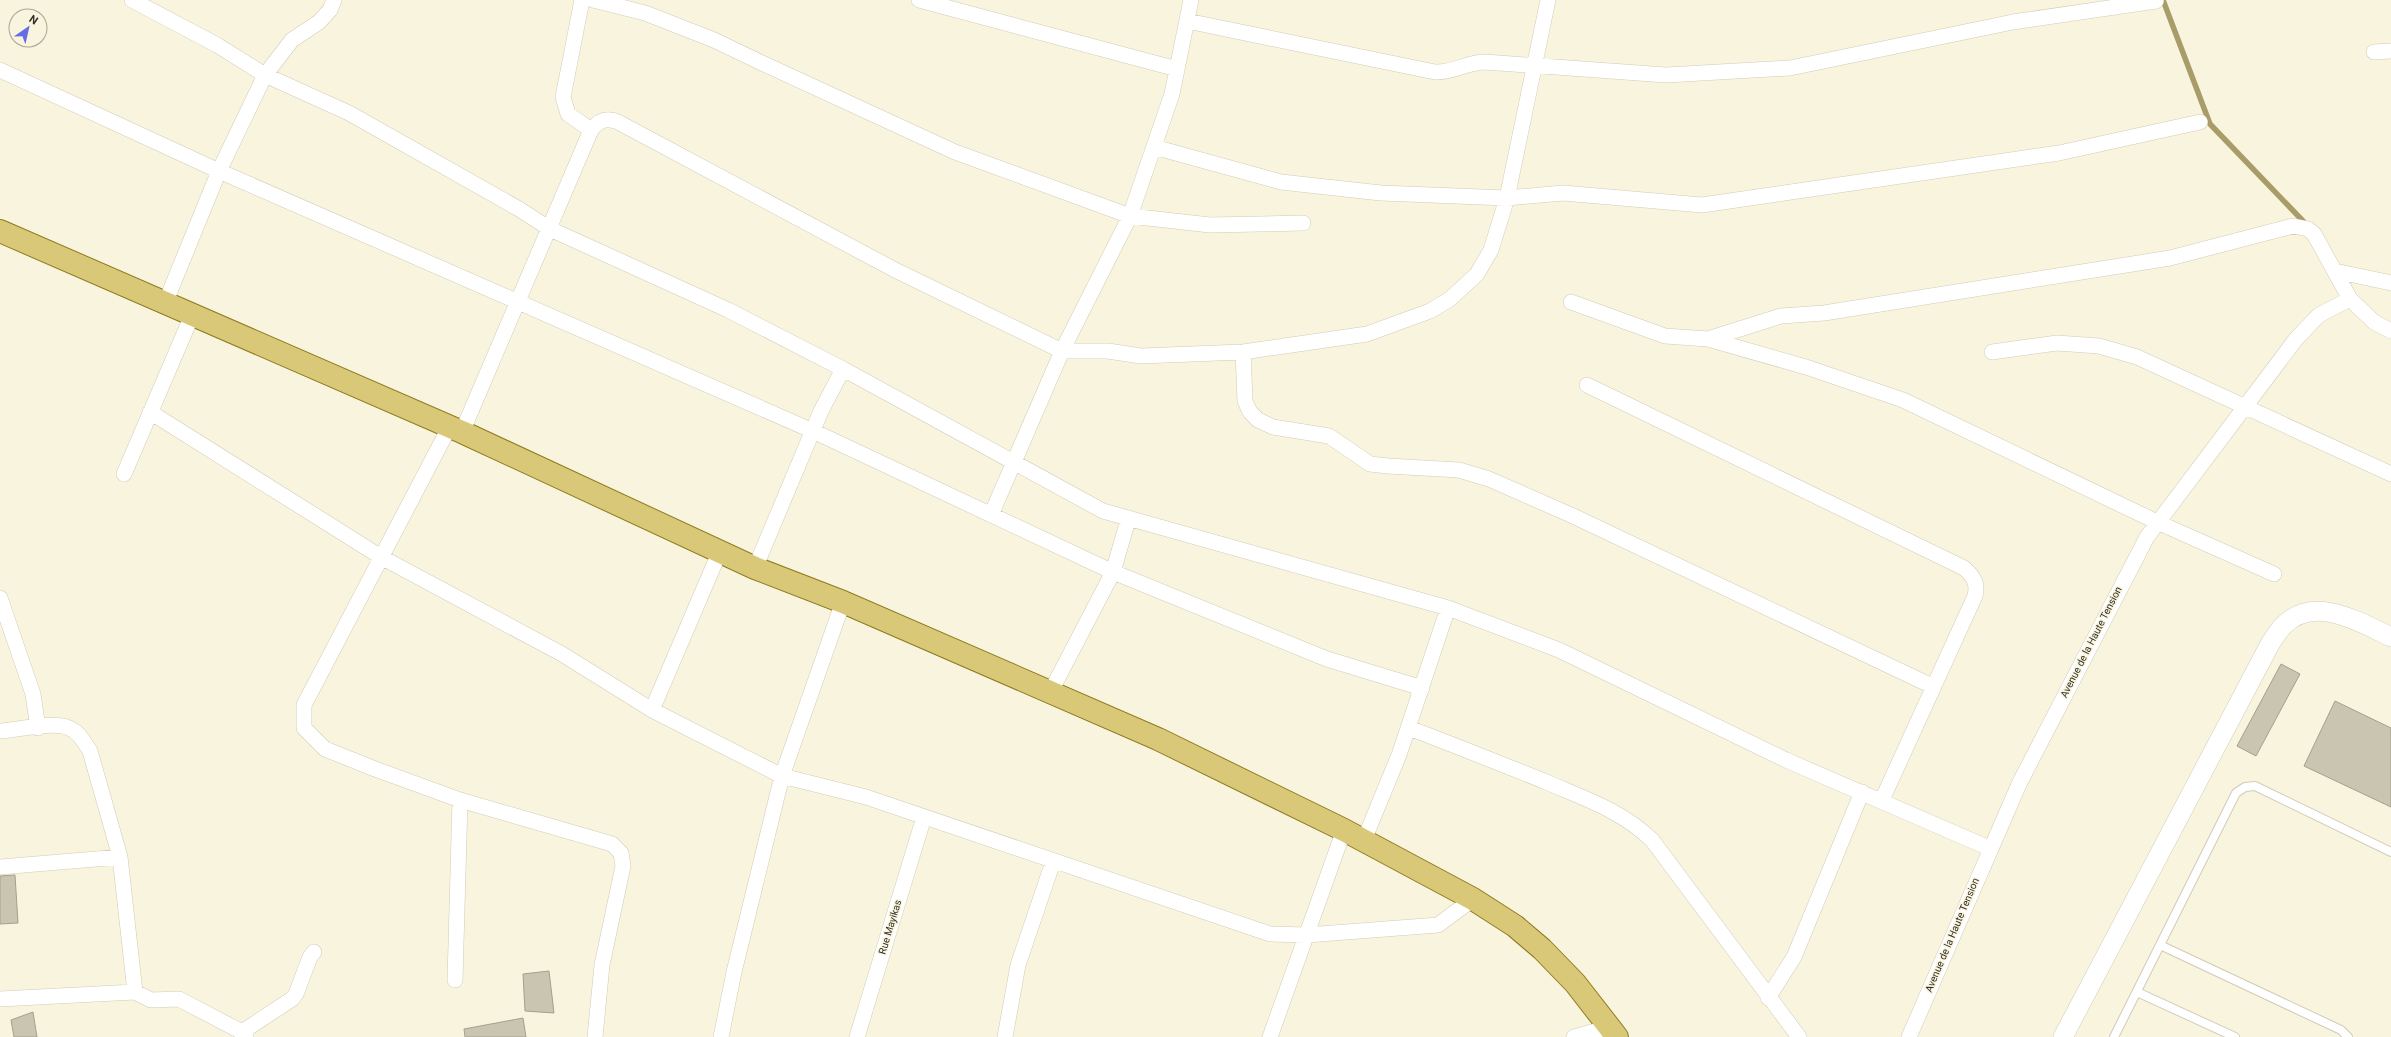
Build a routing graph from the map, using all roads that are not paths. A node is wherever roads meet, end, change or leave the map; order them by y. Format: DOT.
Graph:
graph roads {
  1 [pos="132,0"];
  2 [pos="334,0"];
  3 [pos="582,0"];
  4 [pos="593,0"];
  5 [pos="919,0"];
  6 [pos="1191,0"];
  7 [pos="1548,0"];
  8 [pos="2156,1"];
  9 [pos="1187,21"];
  10 [pos="2391,51"];
  11 [pos="2374,52"];
  12 [pos="1533,67"];
  13 [pos="1177,69"];
  14 [pos="0,70"];
  15 [pos="265,75"];
  16 [pos="2200,122"];
  17 [pos="591,130"];
  18 [pos="1154,147"];
  19 [pos="219,170"];
  20 [pos="1507,198"];
  21 [pos="1130,216"];
  22 [pos="1303,223"];
  23 [pos="550,229"];
  24 [pos="0,231"];
  25 [pos="2335,271"];
  26 [pos="2391,283"];
  27 [pos="2350,299"];
  28 [pos="166,301"];
  29 [pos="517,301"];
  30 [pos="1571,302"];
  31 [pos="193,313"];
  32 [pos="2391,331"];
  33 [pos="1708,340"];
  34 [pos="1062,351"];
  35 [pos="1243,352"];
  36 [pos="1992,352"];
  37 [pos="843,369"];
  38 [pos="1587,385"];
  39 [pos="2244,406"];
  40 [pos="150,412"];
  41 [pos="456,429"];
  42 [pos="813,431"];
  43 [pos="1013,462"];
  44 [pos="124,474"];
  45 [pos="2391,474"];
  46 [pos="991,515"];
  47 [pos="1128,520"];
  48 [pos="2157,522"];
  49 [pos="720,551"];
  50 [pos="381,557"];
  51 [pos="755,568"];
  52 [pos="1113,572"];
  53 [pos="2274,574"];
  54 [pos="0,601"];
  55 [pos="843,602"];
  56 [pos="1448,608"];
  57 [pos="2391,637"];
  58 [pos="1932,686"];
  59 [pos="1422,688"];
  60 [pos="1051,691"];
  61 [pos="652,710"];
  62 [pos="38,728"];
  63 [pos="1409,728"];
  64 [pos="0,731"];
  65 [pos="782,776"];
  66 [pos="1862,792"];
  67 [pos="460,800"];
  68 [pos="1882,800"];
  69 [pos="924,817"];
  70 [pos="1344,830"];
  71 [pos="1364,840"];
  72 [pos="1989,848"];
  73 [pos="2391,852"];
  74 [pos="120,857"];
  75 [pos="1053,862"];
  76 [pos="0,868"];
  77 [pos="1473,899"];
  78 [pos="1308,935"];
  79 [pos="2160,945"];
  80 [pos="314,952"];
  81 [pos="455,980"];
  82 [pos="134,992"];
  83 [pos="2137,992"];
  84 [pos="1768,998"];
  85 [pos="0,999"];
  86 [pos="1614,1032"];
  87 [pos="244,1035"];
  88 [pos="595,1037"];
  89 [pos="721,1037"];
  90 [pos="857,1037"];
  91 [pos="1005,1037"];
  92 [pos="1270,1037"];
  93 [pos="1574,1037"];
  94 [pos="1799,1037"];
  95 [pos="1908,1037"];
  96 [pos="2063,1037"];
  97 [pos="2114,1037"];
  98 [pos="2236,1037"];
  99 [pos="2348,1037"];
  1 -- 15 [label="street"];
  2 -- 15 [label="street"];
  3 -- 17 [label="street"];
  4 -- 21 [label="street"];
  5 -- 13 [label="street"];
  6 -- 9 [label="street"];
  7 -- 12 [label="street"];
  8 -- 12 [label="street"];
  9 -- 12 [label="street"];
  9 -- 13 [label="street"];
  10 -- 11 [label="street"];
  12 -- 20 [label="street"];
  13 -- 18 [label="street"];
  14 -- 19 [label="street"];
  15 -- 19 [label="street"];
  15 -- 23 [label="street"];
  16 -- 20 [label="street"];
  17 -- 23 [label="street"];
  17 -- 34 [label="street"];
  18 -- 20 [label="street"];
  18 -- 21 [label="street"];
  19 -- 28 [label="street"];
  19 -- 29 [label="street"];
  20 -- 35 [label="street"];
  21 -- 22 [label="street"];
  21 -- 34 [label="street"];
  23 -- 29 [label="street"];
  23 -- 37 [label="street"];
  24 -- 28 [label="main road"];
  25 -- 26 [label="street"];
  25 -- 27 [label="street"];
  25 -- 33 [label="street"];
  27 -- 32 [label="street"];
  27 -- 39 [label="street, Avenue de la Haute Tension"];
  28 -- 31 [label="main road"];
  29 -- 41 [label="street"];
  29 -- 42 [label="street"];
  30 -- 33 [label="street"];
  31 -- 40 [label="street"];
  31 -- 41 [label="main road"];
  33 -- 48 [label="street"];
  34 -- 35 [label="street"];
  34 -- 43 [label="street"];
  35 -- 58 [label="street"];
  36 -- 39 [label="street"];
  37 -- 42 [label="street"];
  37 -- 43 [label="street"];
  38 -- 58 [label="street"];
  39 -- 45 [label="street"];
  39 -- 48 [label="street, Avenue de la Haute Tension"];
  40 -- 44 [label="street"];
  40 -- 50 [label="street"];
  41 -- 49 [label="main road"];
  41 -- 50 [label="street"];
  42 -- 46 [label="street"];
  42 -- 51 [label="street"];
  43 -- 46 [label="street"];
  43 -- 47 [label="street"];
  46 -- 52 [label="street"];
  47 -- 52 [label="street"];
  47 -- 56 [label="street"];
  48 -- 53 [label="street"];
  48 -- 72 [label="street, Avenue de la Haute Tension"];
  49 -- 51 [label="main road"];
  49 -- 61 [label="street"];
  50 -- 61 [label="street"];
  50 -- 67 [label="street"];
  51 -- 55 [label="main road"];
  52 -- 59 [label="street"];
  52 -- 60 [label="street"];
  54 -- 62 [label="street"];
  55 -- 60 [label="main road"];
  55 -- 65 [label="street"];
  56 -- 59 [label="street"];
  56 -- 66 [label="street"];
  57 -- 96 [label="street"];
  58 -- 68 [label="street"];
  59 -- 63 [label="street"];
  60 -- 70 [label="main road"];
  61 -- 65 [label="street"];
  62 -- 64 [label="street"];
  62 -- 74 [label="street"];
  63 -- 71 [label="street"];
  63 -- 84 [label="street"];
  65 -- 69 [label="street"];
  65 -- 89 [label="street"];
  66 -- 68 [label="street"];
  66 -- 84 [label="street"];
  67 -- 81 [label="street"];
  67 -- 88 [label="street"];
  68 -- 72 [label="street"];
  69 -- 75 [label="street"];
  69 -- 90 [label="street, Rue Mayikas"];
  70 -- 71 [label="main road"];
  70 -- 78 [label="street"];
  71 -- 77 [label="main road"];
  72 -- 95 [label="street, Avenue de la Haute Tension"];
  73 -- 79 [label="lane"];
  74 -- 76 [label="street"];
  74 -- 82 [label="street"];
  75 -- 78 [label="street"];
  75 -- 91 [label="street"];
  77 -- 78 [label="street"];
  77 -- 86 [label="main road"];
  78 -- 92 [label="street"];
  79 -- 83 [label="lane"];
  79 -- 99 [label="lane"];
  80 -- 87 [label="street"];
  82 -- 85 [label="street"];
  82 -- 87 [label="street"];
  83 -- 97 [label="lane"];
  83 -- 98 [label="lane"];
  84 -- 94 [label="street"];
  86 -- 93 [label="street"];
}
